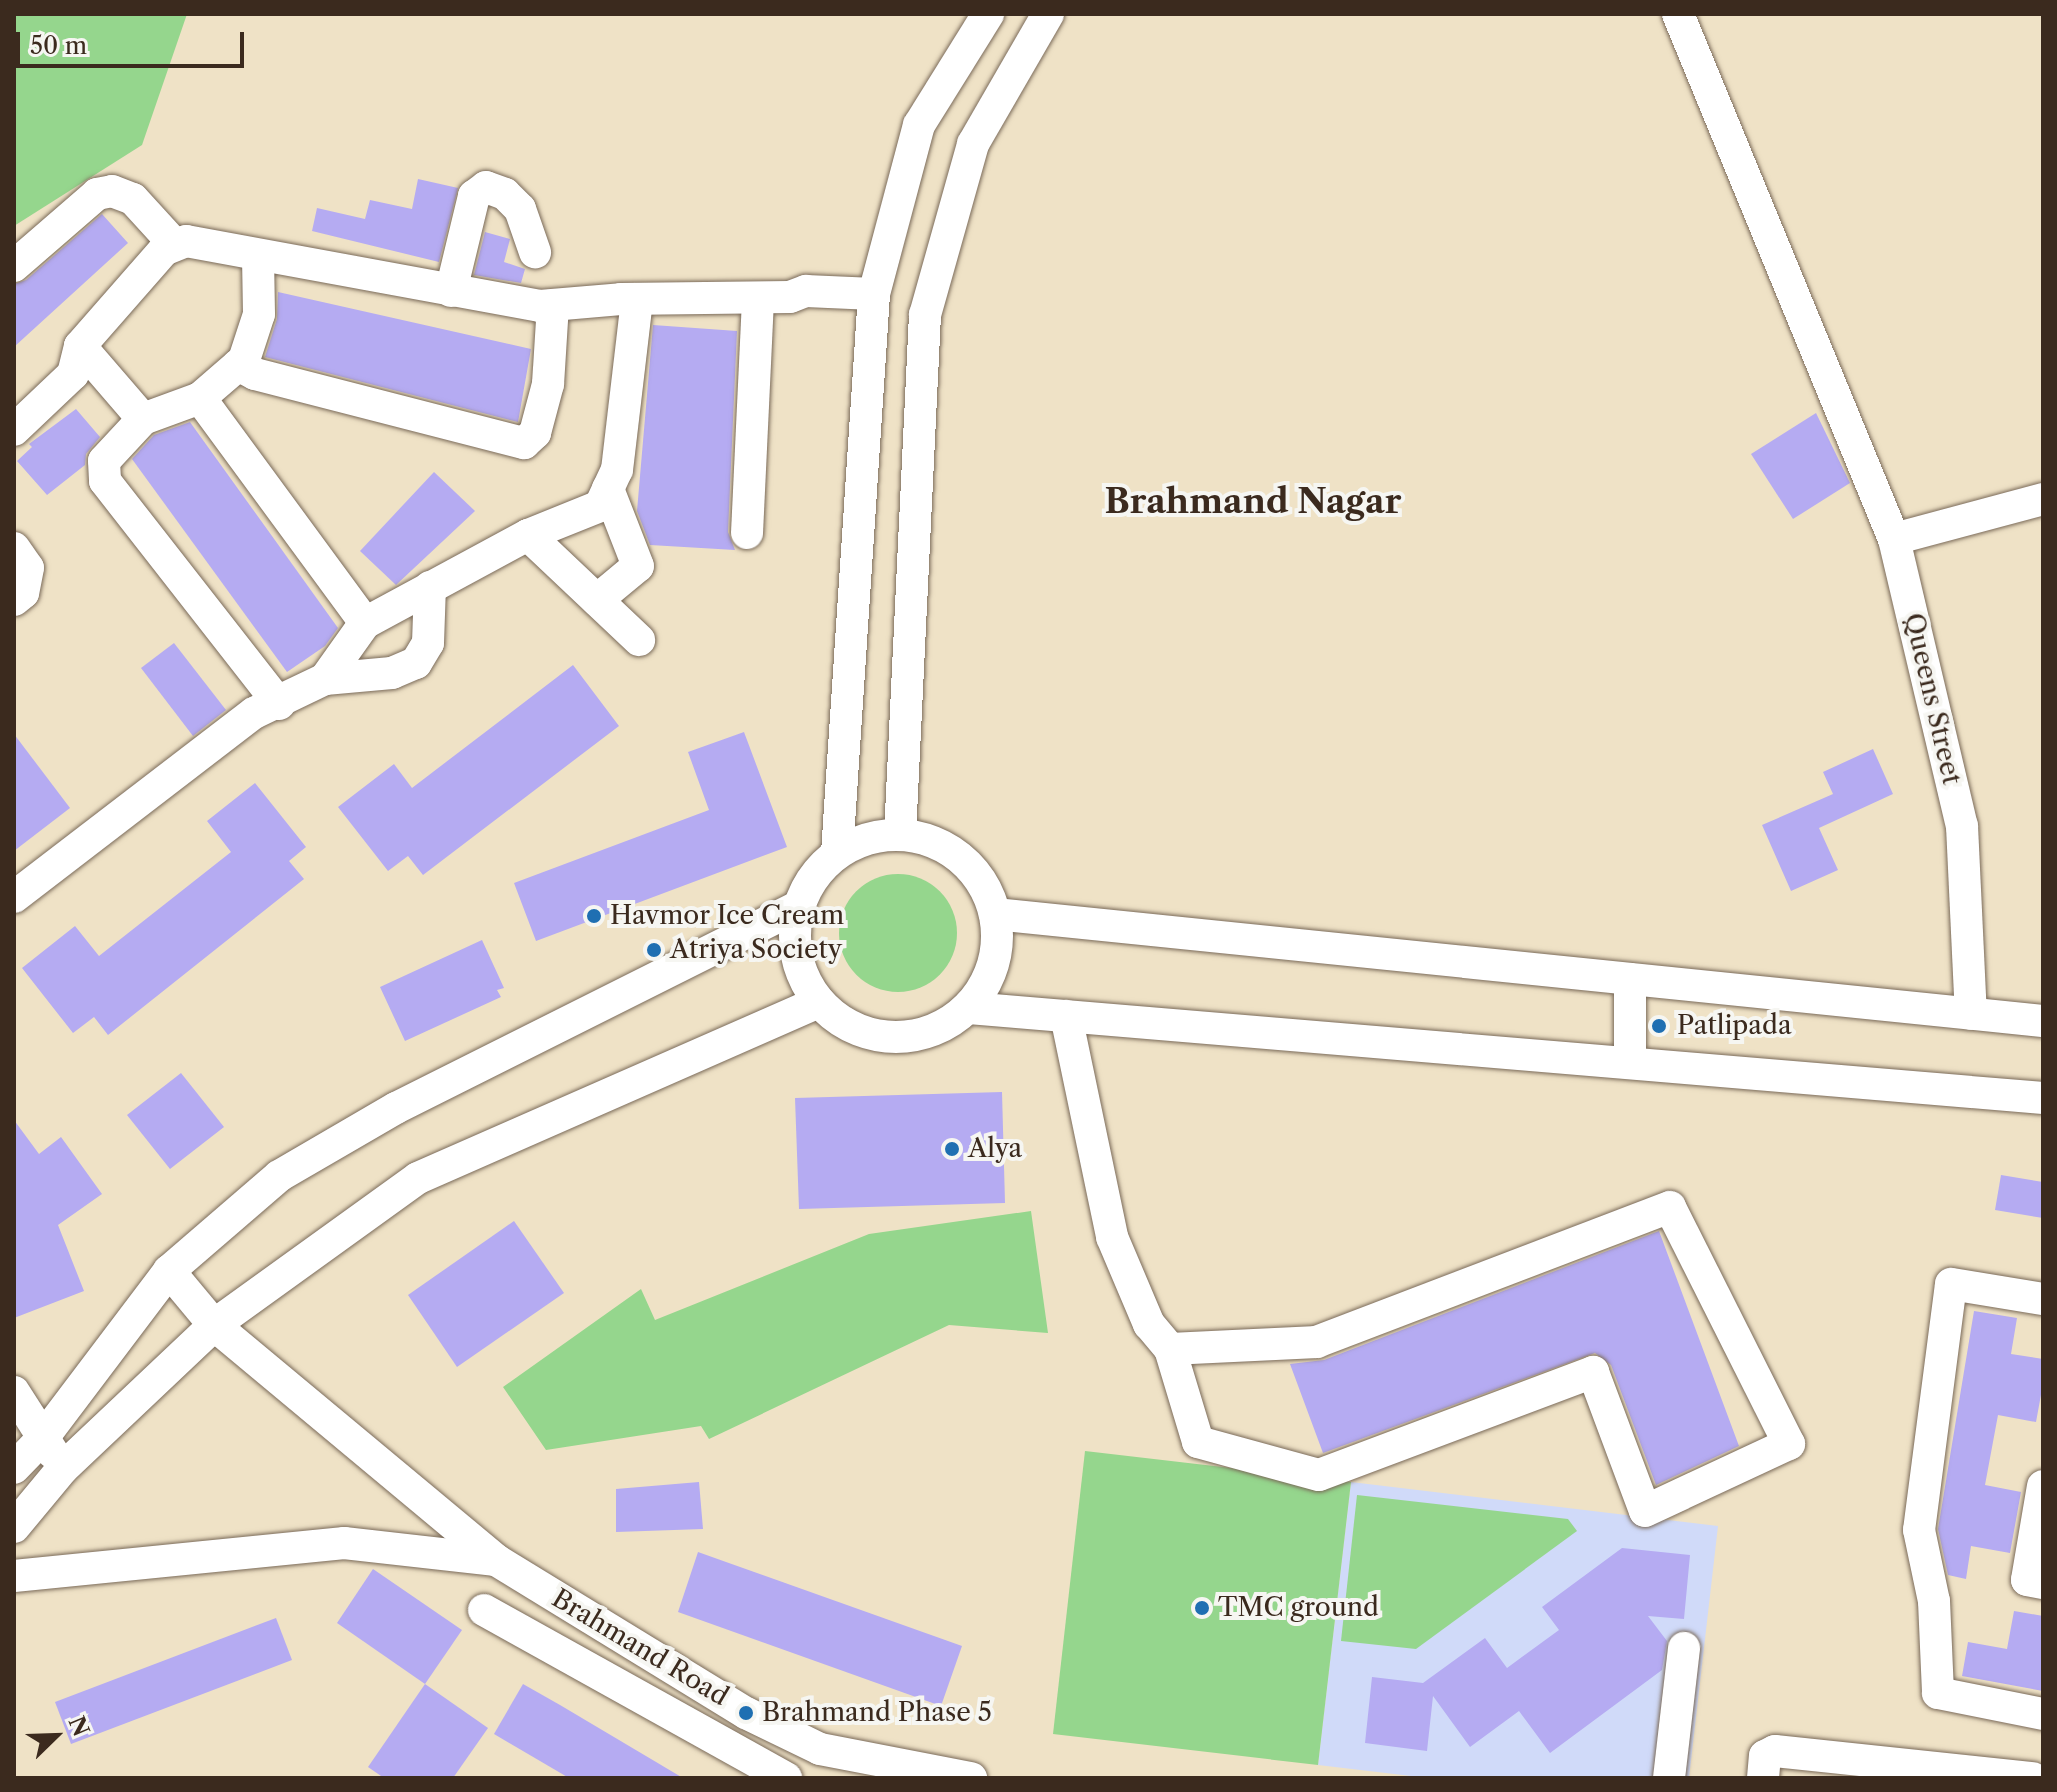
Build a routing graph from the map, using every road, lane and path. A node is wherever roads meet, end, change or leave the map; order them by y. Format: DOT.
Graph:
graph roads {
  1 [pos="988,14"];
  2 [pos="1048,14"];
  3 [pos="1678,14"];
  4 [pos="175,245"];
  5 [pos="535,252"];
  6 [pos="258,258"];
  7 [pos="14,266"];
  8 [pos="451,291"];
  9 [pos="758,298"];
  10 [pos="637,299"];
  11 [pos="873,303"];
  12 [pos="553,305"];
  13 [pos="80,346"];
  14 [pos="238,365"];
  15 [pos="200,398"];
  16 [pos="143,419"];
  17 [pos="14,430"];
  18 [pos="608,489"];
  19 [pos="2043,499"];
  20 [pos="747,533"];
  21 [pos="528,535"];
  22 [pos="1894,539"];
  23 [pos="14,548"];
  24 [pos="430,587"];
  25 [pos="14,600"];
  26 [pos="597,600"];
  27 [pos="365,623"];
  28 [pos="639,640"];
  29 [pos="325,679"];
  30 [pos="279,704"];
  31 [pos="900,835"];
  32 [pos="837,853"];
  33 [pos="14,897"];
  34 [pos="799,906"];
  35 [pos="995,914"];
  36 [pos="1630,979"];
  37 [pos="819,1002"];
  38 [pos="969,1008"];
  39 [pos="1971,1014"];
  40 [pos="1066,1016"];
  41 [pos="2043,1021"];
  42 [pos="1630,1062"];
  43 [pos="2043,1098"];
  44 [pos="169,1271"];
  45 [pos="2043,1299"];
  46 [pos="214,1325"];
  47 [pos="1170,1349"];
  48 [pos="14,1392"];
  49 [pos="42,1439"];
  50 [pos="14,1468"];
  51 [pos="63,1468"];
  52 [pos="2043,1486"];
  53 [pos="14,1527"];
  54 [pos="496,1560"];
  55 [pos="14,1576"];
  56 [pos="2043,1583"];
  57 [pos="484,1610"];
  58 [pos="1684,1648"];
  59 [pos="2043,1714"];
  60 [pos="876,1771"];
  61 [pos="1904,1771"];
  62 [pos="786,1778"];
  63 [pos="971,1778"];
  64 [pos="1669,1778"];
  65 [pos="1763,1778"];
  66 [pos="2033,1778"];
  1 -- 11 [label="street"];
  2 -- 31 [label="street"];
  3 -- 22 [label="street, Queens Street"];
  4 -- 6 [label="street"];
  4 -- 7 [label="street"];
  4 -- 13 [label="street"];
  5 -- 8 [label="street"];
  6 -- 8 [label="street"];
  6 -- 14 [label="street"];
  8 -- 12 [label="street"];
  9 -- 10 [label="street"];
  9 -- 11 [label="street"];
  9 -- 20 [label="street"];
  10 -- 12 [label="street"];
  10 -- 18 [label="street"];
  11 -- 32 [label="street"];
  12 -- 14 [label="street"];
  13 -- 16 [label="street"];
  13 -- 17 [label="street"];
  14 -- 15 [label="street"];
  15 -- 16 [label="street"];
  15 -- 27 [label="street"];
  16 -- 30 [label="street"];
  18 -- 21 [label="street"];
  18 -- 26 [label="street"];
  19 -- 22 [label="street"];
  21 -- 24 [label="street"];
  21 -- 26 [label="street"];
  22 -- 39 [label="street, Queens Street"];
  23 -- 25 [label="street"];
  24 -- 27 [label="street"];
  24 -- 29 [label="street"];
  26 -- 28 [label="street"];
  27 -- 29 [label="street"];
  29 -- 30 [label="street"];
  30 -- 33 [label="street"];
  31 -- 32 [label="street"];
  31 -- 35 [label="street"];
  32 -- 34 [label="street"];
  34 -- 37 [label="street"];
  34 -- 44 [label="street"];
  35 -- 36 [label="street"];
  35 -- 38 [label="street"];
  36 -- 39 [label="street"];
  36 -- 42 [label="street"];
  37 -- 38 [label="street"];
  37 -- 46 [label="street"];
  38 -- 40 [label="street"];
  39 -- 41 [label="street"];
  40 -- 42 [label="street"];
  40 -- 47 [label="street"];
  42 -- 43 [label="street"];
  44 -- 46 [label="street, Brahmand Road"];
  44 -- 49 [label="street"];
  45 -- 59 [label="street"];
  46 -- 51 [label="street"];
  46 -- 54 [label="street, Brahmand Road"];
  47 -- 47 [label="street"];
  48 -- 49 [label="street"];
  49 -- 50 [label="street"];
  49 -- 51 [label="street"];
  51 -- 53 [label="street"];
  52 -- 56 [label="street"];
  54 -- 55 [label="street, Brahmand Road"];
  54 -- 60 [label="street, Brahmand Road"];
  57 -- 62 [label="street"];
  58 -- 64 [label="street"];
  60 -- 63 [label="street, Brahmand Road"];
  61 -- 65 [label="street"];
  61 -- 66 [label="street"];
}
